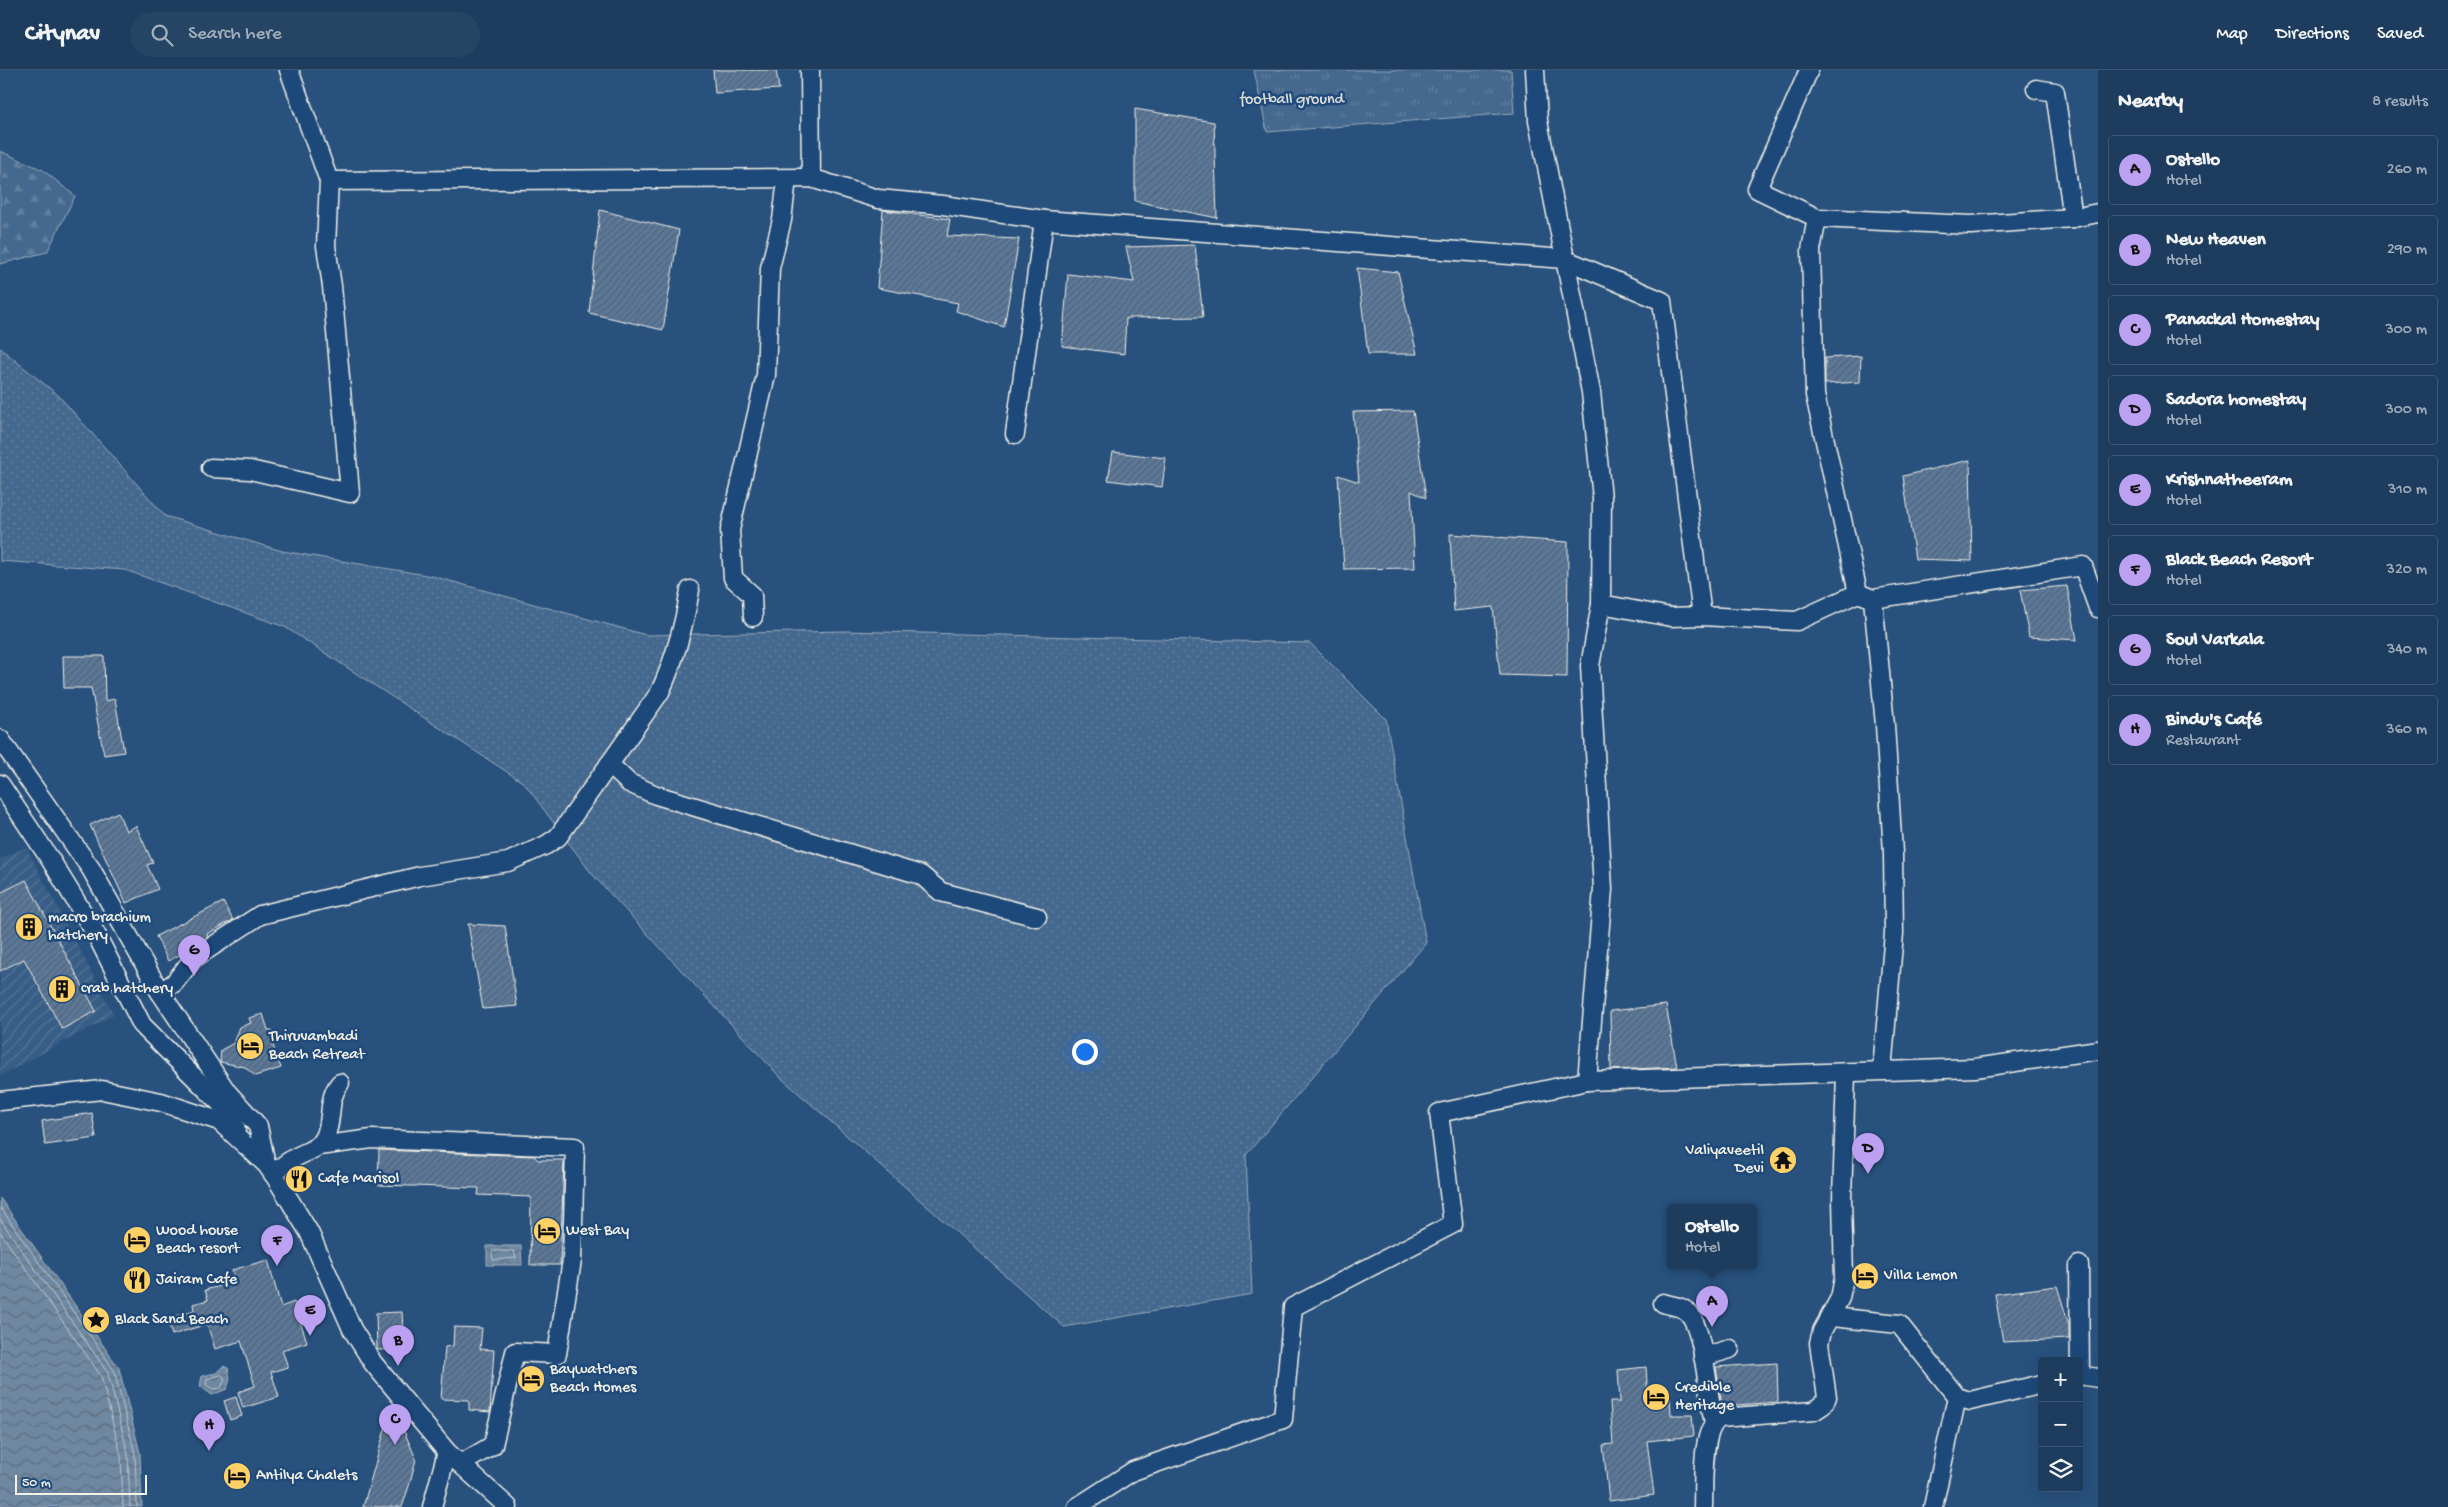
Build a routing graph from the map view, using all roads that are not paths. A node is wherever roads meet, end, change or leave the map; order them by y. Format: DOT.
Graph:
graph roads {
  1 [pos="289,70"];
  2 [pos="810,70"];
  3 [pos="1535,70"];
  4 [pos="1808,70"];
  5 [pos="2036,89"];
  6 [pos="811,178"];
  7 [pos="787,179"];
  8 [pos="328,181"];
  9 [pos="2098,213"];
  10 [pos="1817,218"];
  11 [pos="2073,218"];
  12 [pos="1044,220"];
  13 [pos="1564,259"];
  14 [pos="1015,434"];
  15 [pos="211,468"];
  16 [pos="690,590"];
  17 [pos="1866,596"];
  18 [pos="1600,604"];
  19 [pos="2098,608"];
  20 [pos="1702,616"];
  21 [pos="753,617"];
  22 [pos="0,739"];
  23 [pos="609,764"];
  24 [pos="0,784"];
  25 [pos="1037,917"];
  26 [pos="160,992"];
  27 [pos="2098,1050"];
  28 [pos="1882,1070"];
  29 [pos="1846,1074"];
  30 [pos="1586,1081"];
  31 [pos="340,1083"];
  32 [pos="0,1101"];
  33 [pos="318,1146"];
  34 [pos="269,1169"];
  35 [pos="2079,1265"];
  36 [pos="1662,1303"];
  37 [pos="1832,1317"];
  38 [pos="1730,1349"];
  39 [pos="1703,1357"];
  40 [pos="2080,1357"];
  41 [pos="2083,1376"];
  42 [pos="2098,1378"];
  43 [pos="2038,1385"];
  44 [pos="1957,1397"];
  45 [pos="1714,1422"];
  46 [pos="447,1452"];
  47 [pos="461,1464"];
  48 [pos="432,1507"];
  49 [pos="508,1507"];
  50 [pos="1077,1507"];
  51 [pos="1703,1507"];
  52 [pos="1933,1507"];
  1 -- 8 [label="street"];
  2 -- 6 [label="street"];
  3 -- 13 [label="street"];
  4 -- 10 [label="street"];
  5 -- 11 [label="street"];
  6 -- 7 [label="street"];
  6 -- 12 [label="street"];
  7 -- 8 [label="street"];
  7 -- 21 [label="street"];
  8 -- 15 [label="street"];
  9 -- 11 [label="street"];
  10 -- 11 [label="street"];
  10 -- 17 [label="street"];
  12 -- 13 [label="street"];
  12 -- 14 [label="street"];
  13 -- 18 [label="street"];
  13 -- 20 [label="street"];
  16 -- 23 [label="street"];
  17 -- 19 [label="street"];
  17 -- 20 [label="street"];
  17 -- 28 [label="street"];
  18 -- 20 [label="street"];
  18 -- 30 [label="street"];
  22 -- 26 [label="street"];
  23 -- 25 [label="street"];
  23 -- 26 [label="street"];
  24 -- 34 [label="street"];
  26 -- 34 [label="street"];
  27 -- 28 [label="street"];
  28 -- 29 [label="street"];
  29 -- 30 [label="street"];
  29 -- 37 [label="street"];
  30 -- 50 [label="street"];
  31 -- 33 [label="street"];
  32 -- 34 [label="street"];
  33 -- 34 [label="street"];
  33 -- 47 [label="street"];
  34 -- 46 [label="street"];
  35 -- 40 [label="street"];
  36 -- 39 [label="street"];
  37 -- 44 [label="street"];
  37 -- 45 [label="street"];
  38 -- 39 [label="street"];
  39 -- 45 [label="street"];
  41 -- 42 [label="street"];
  43 -- 44 [label="street"];
  44 -- 52 [label="street"];
  45 -- 51 [label="street"];
  46 -- 47 [label="street"];
  46 -- 48 [label="street"];
  47 -- 49 [label="street"];
}
